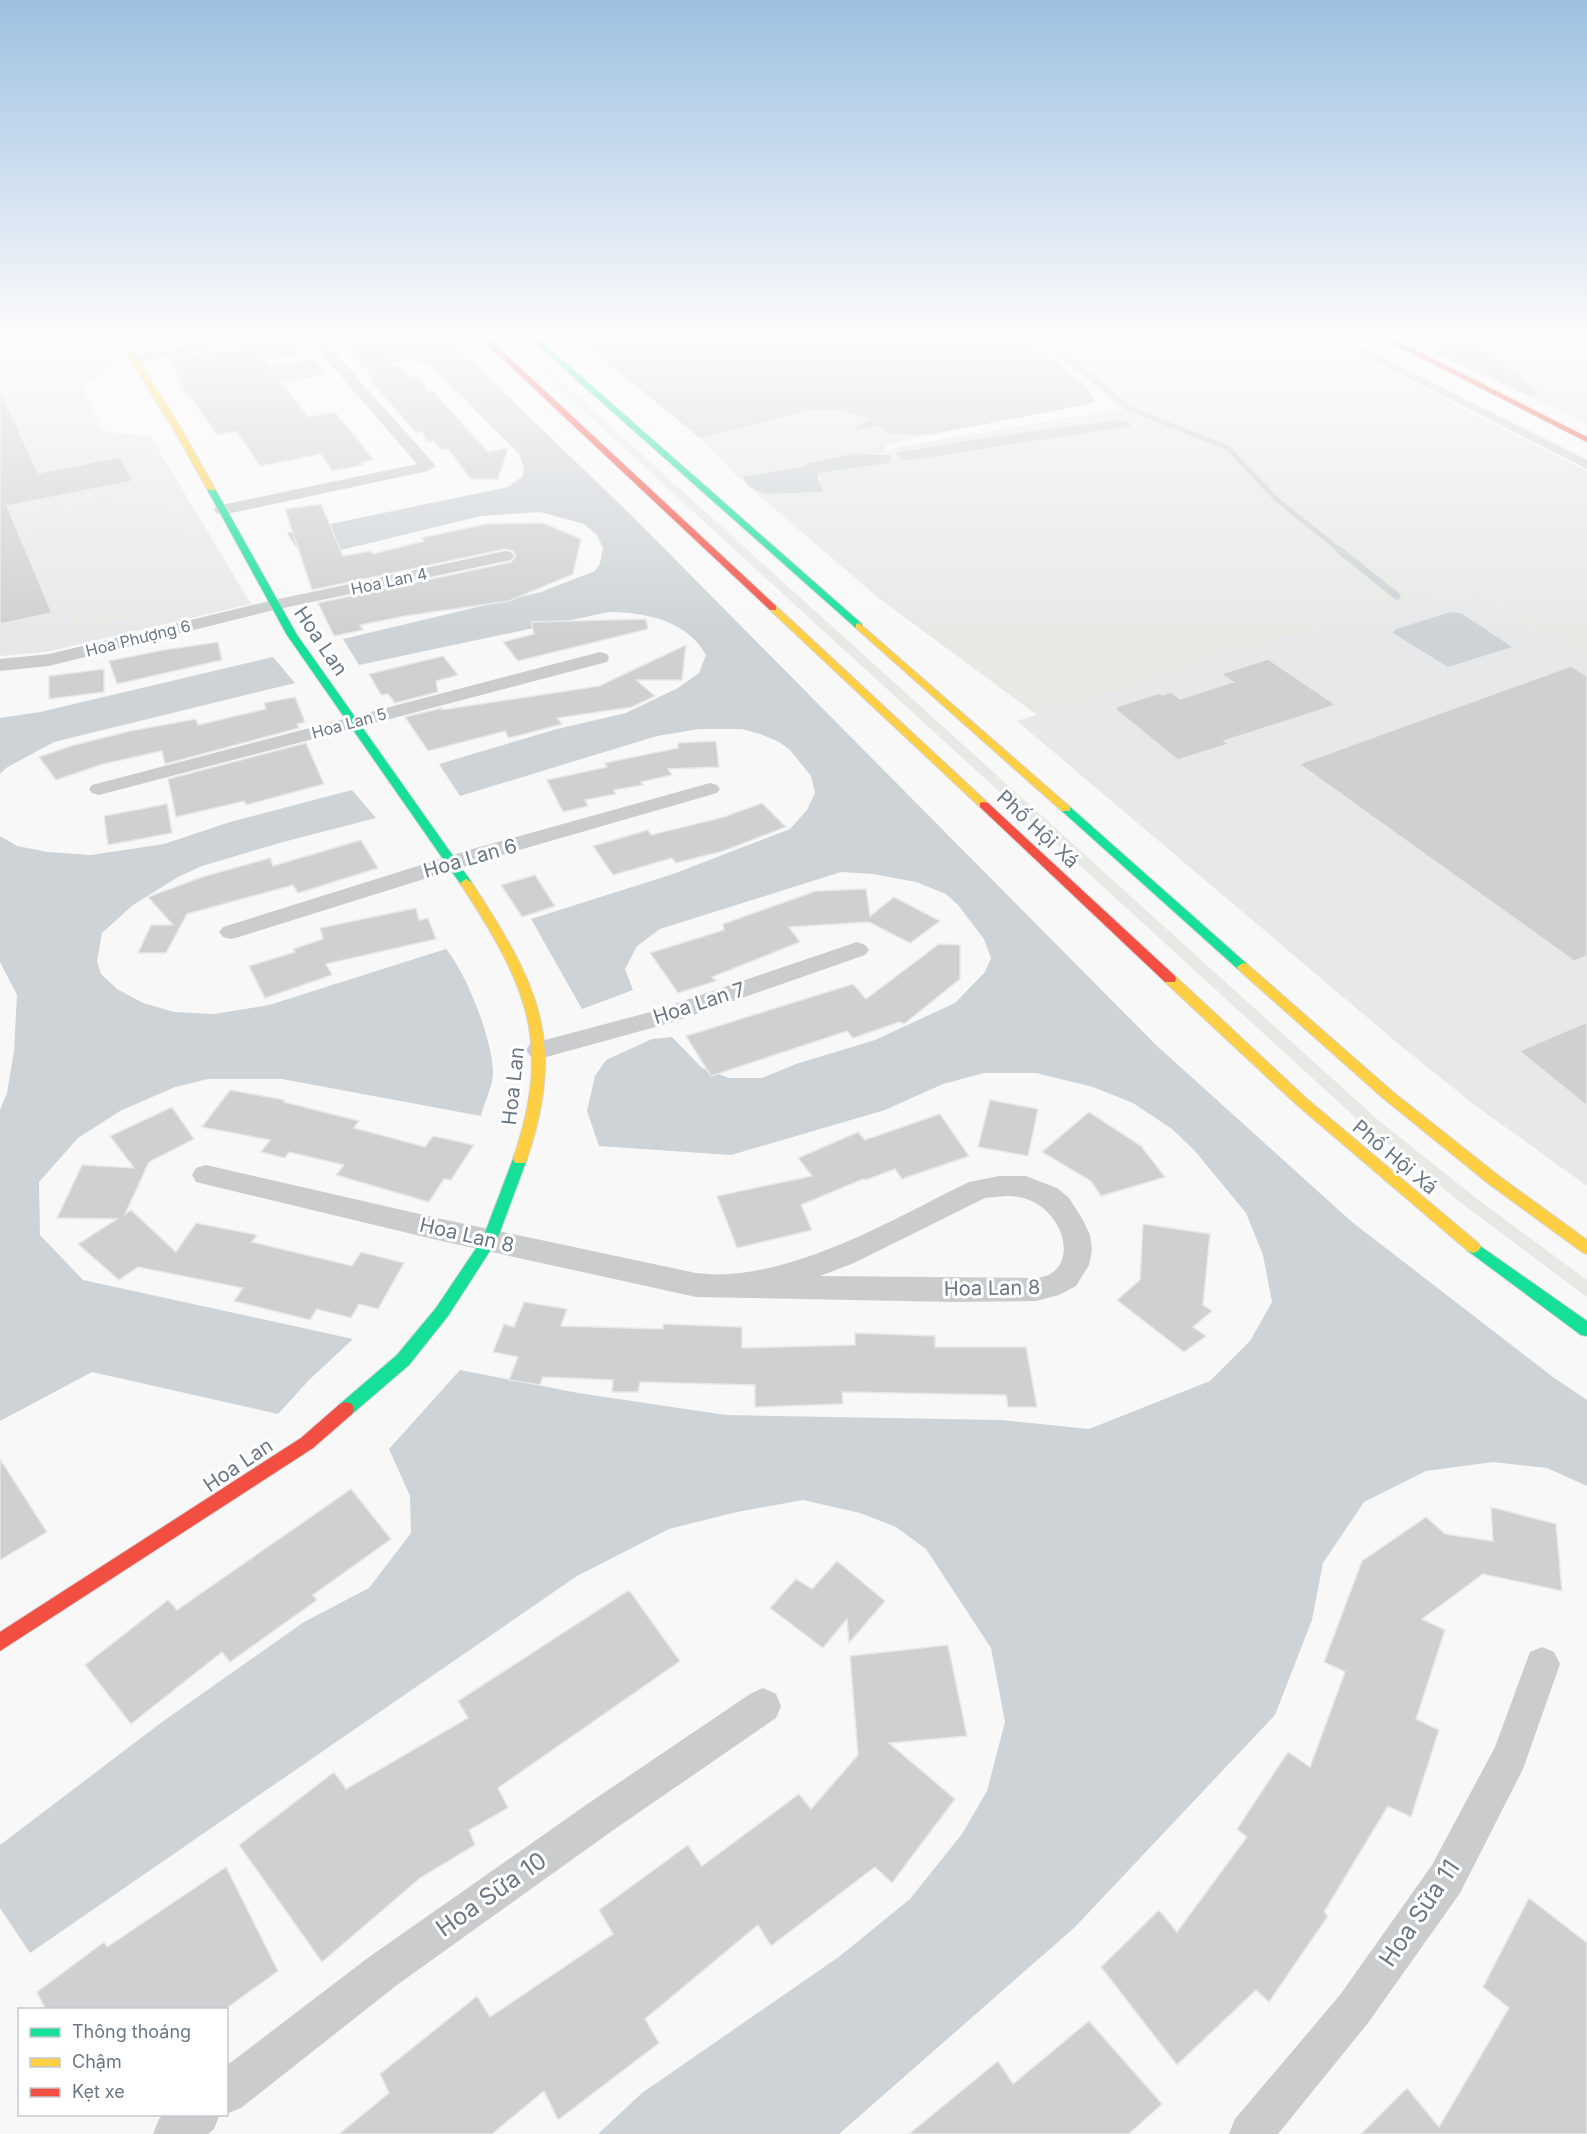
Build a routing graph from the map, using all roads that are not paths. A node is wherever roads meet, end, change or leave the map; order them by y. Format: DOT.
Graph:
graph roads {
  1 [pos="181,435"];
  2 [pos="400,435"];
  3 [pos="588,435"];
  4 [pos="642,435"];
  5 [pos="222,510"];
  6 [pos="505,556"];
  7 [pos="274,605"];
  8 [pos="600,658"];
  9 [pos="0,665"];
  10 [pos="354,721"];
  11 [pos="99,789"];
  12 [pos="710,789"];
  13 [pos="453,862"];
  14 [pos="231,932"];
  15 [pos="857,950"];
  16 [pos="539,1050"];
  17 [pos="206,1175"];
  18 [pos="489,1240"];
  19 [pos="1587,1248"];
  20 [pos="729,1286"];
  21 [pos="1587,1330"];
  22 [pos="0,1642"];
  23 [pos="1542,1664"];
  24 [pos="764,1706"];
  25 [pos="228,2091"];
  26 [pos="198,2116"];
  27 [pos="174,2134"];
  28 [pos="1250,2134"];
  1 -- 5 [label="main road, Hoa Lan"];
  2 -- 5 [label="street"];
  3 -- 21 [label="main road, Phố Hội Xá"];
  4 -- 19 [label="main road, Phố Hội Xá"];
  5 -- 7 [label="main road, Hoa Lan"];
  6 -- 7 [label="street, Hoa Lan 4"];
  7 -- 9 [label="street, Hoa Phượng 6"];
  7 -- 10 [label="main road, Hoa Lan"];
  8 -- 10 [label="street, Hoa Lan 5"];
  10 -- 11 [label="street, Hoa Lan 5"];
  10 -- 13 [label="main road, Hoa Lan"];
  12 -- 13 [label="street, Hoa Lan 6"];
  13 -- 14 [label="street, Hoa Lan 6"];
  13 -- 16 [label="main road, Hoa Lan"];
  15 -- 16 [label="street, Hoa Lan 7"];
  16 -- 18 [label="main road, Hoa Lan"];
  17 -- 18 [label="street, Hoa Lan 8"];
  18 -- 20 [label="street, Hoa Lan 8"];
  18 -- 22 [label="main road, Hoa Lan"];
  20 -- 20 [label="street, Hoa Lan 8"];
  23 -- 28 [label="street, Hoa Sữa 11"];
  24 -- 25 [label="street, Hoa Sữa 10"];
  26 -- 27 [label="street"];
}
